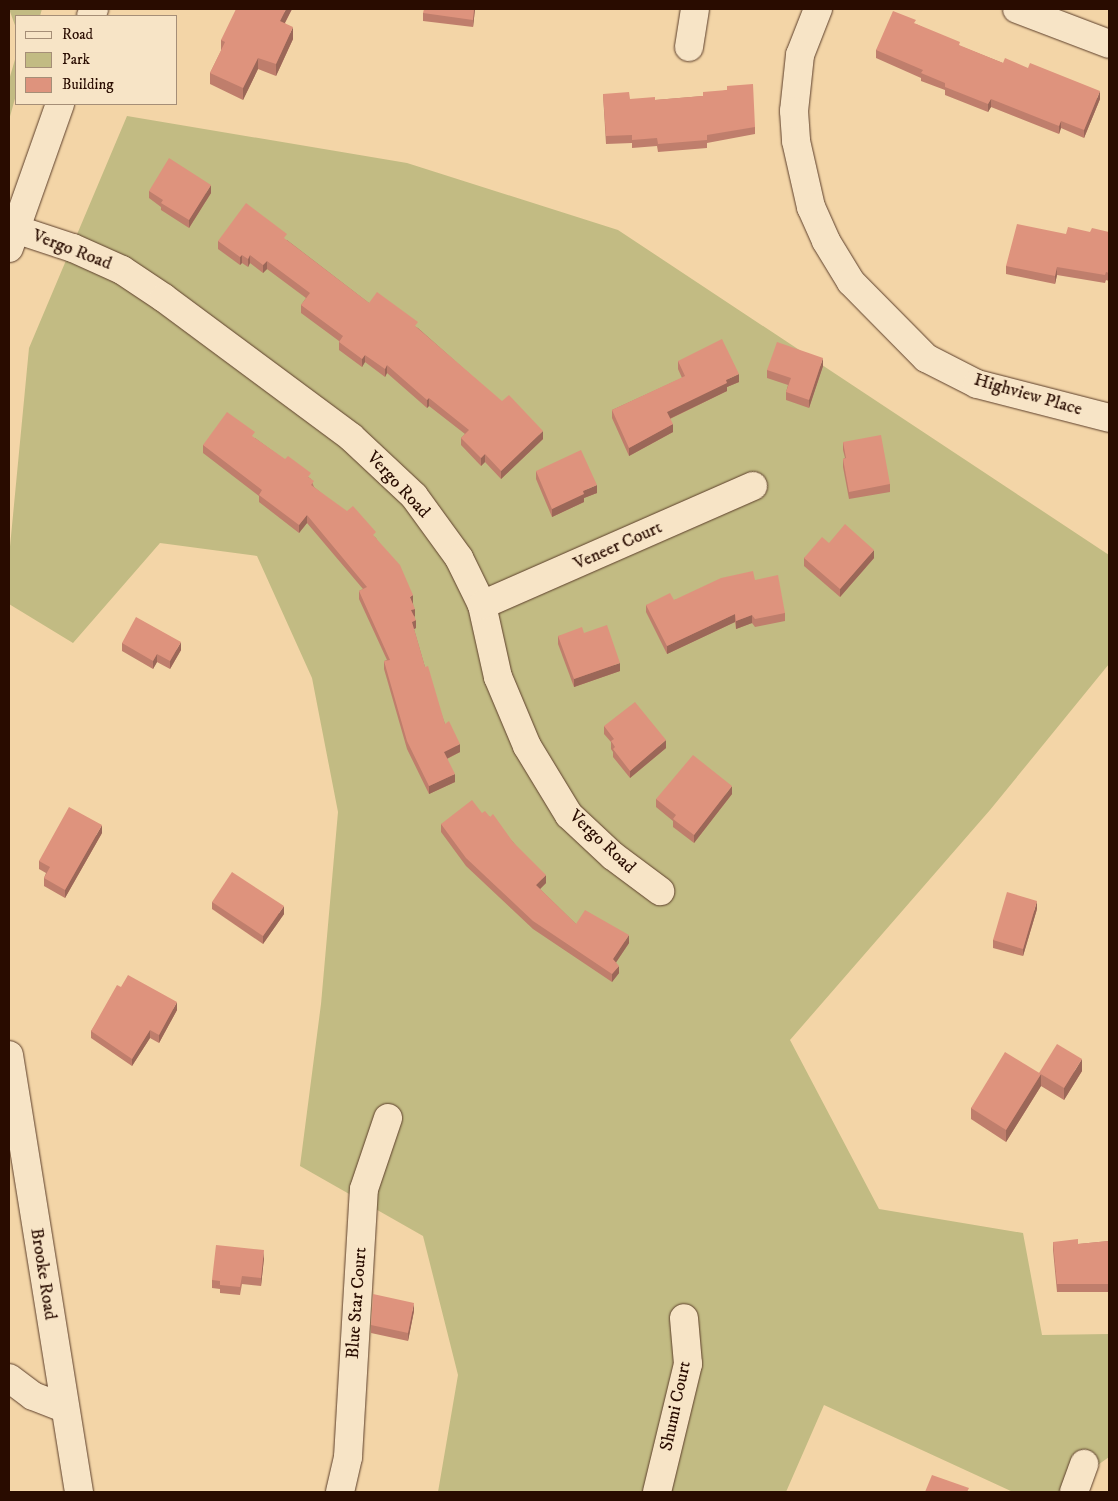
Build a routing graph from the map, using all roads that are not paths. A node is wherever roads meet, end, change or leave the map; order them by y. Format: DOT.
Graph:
graph roads {
  1 [pos="695,9"];
  2 [pos="818,9"];
  3 [pos="1017,9"];
  4 [pos="1109,44"];
  5 [pos="689,47"];
  6 [pos="60,105"];
  7 [pos="11,234"];
  8 [pos="1109,418"];
  9 [pos="753,486"];
  10 [pos="482,606"];
  11 [pos="660,891"];
  12 [pos="9,1055"];
  13 [pos="388,1118"];
  14 [pos="684,1318"];
  15 [pos="9,1378"];
  16 [pos="64,1408"];
  17 [pos="1084,1464"];
  18 [pos="80,1492"];
  19 [pos="340,1492"];
  20 [pos="656,1492"];
  21 [pos="1074,1492"];
  1 -- 5 [label="street"];
  2 -- 8 [label="street, Highview Place"];
  3 -- 4 [label="street"];
  6 -- 7 [label="street"];
  7 -- 10 [label="street, Vergo Road"];
  9 -- 10 [label="street, Veneer Court"];
  10 -- 11 [label="street, Vergo Road"];
  12 -- 16 [label="street, Brooke Road"];
  13 -- 19 [label="street, Blue Star Court"];
  14 -- 20 [label="street, Shumi Court"];
  15 -- 16 [label="street"];
  16 -- 18 [label="street, Brooke Road"];
  17 -- 21 [label="street"];
}
